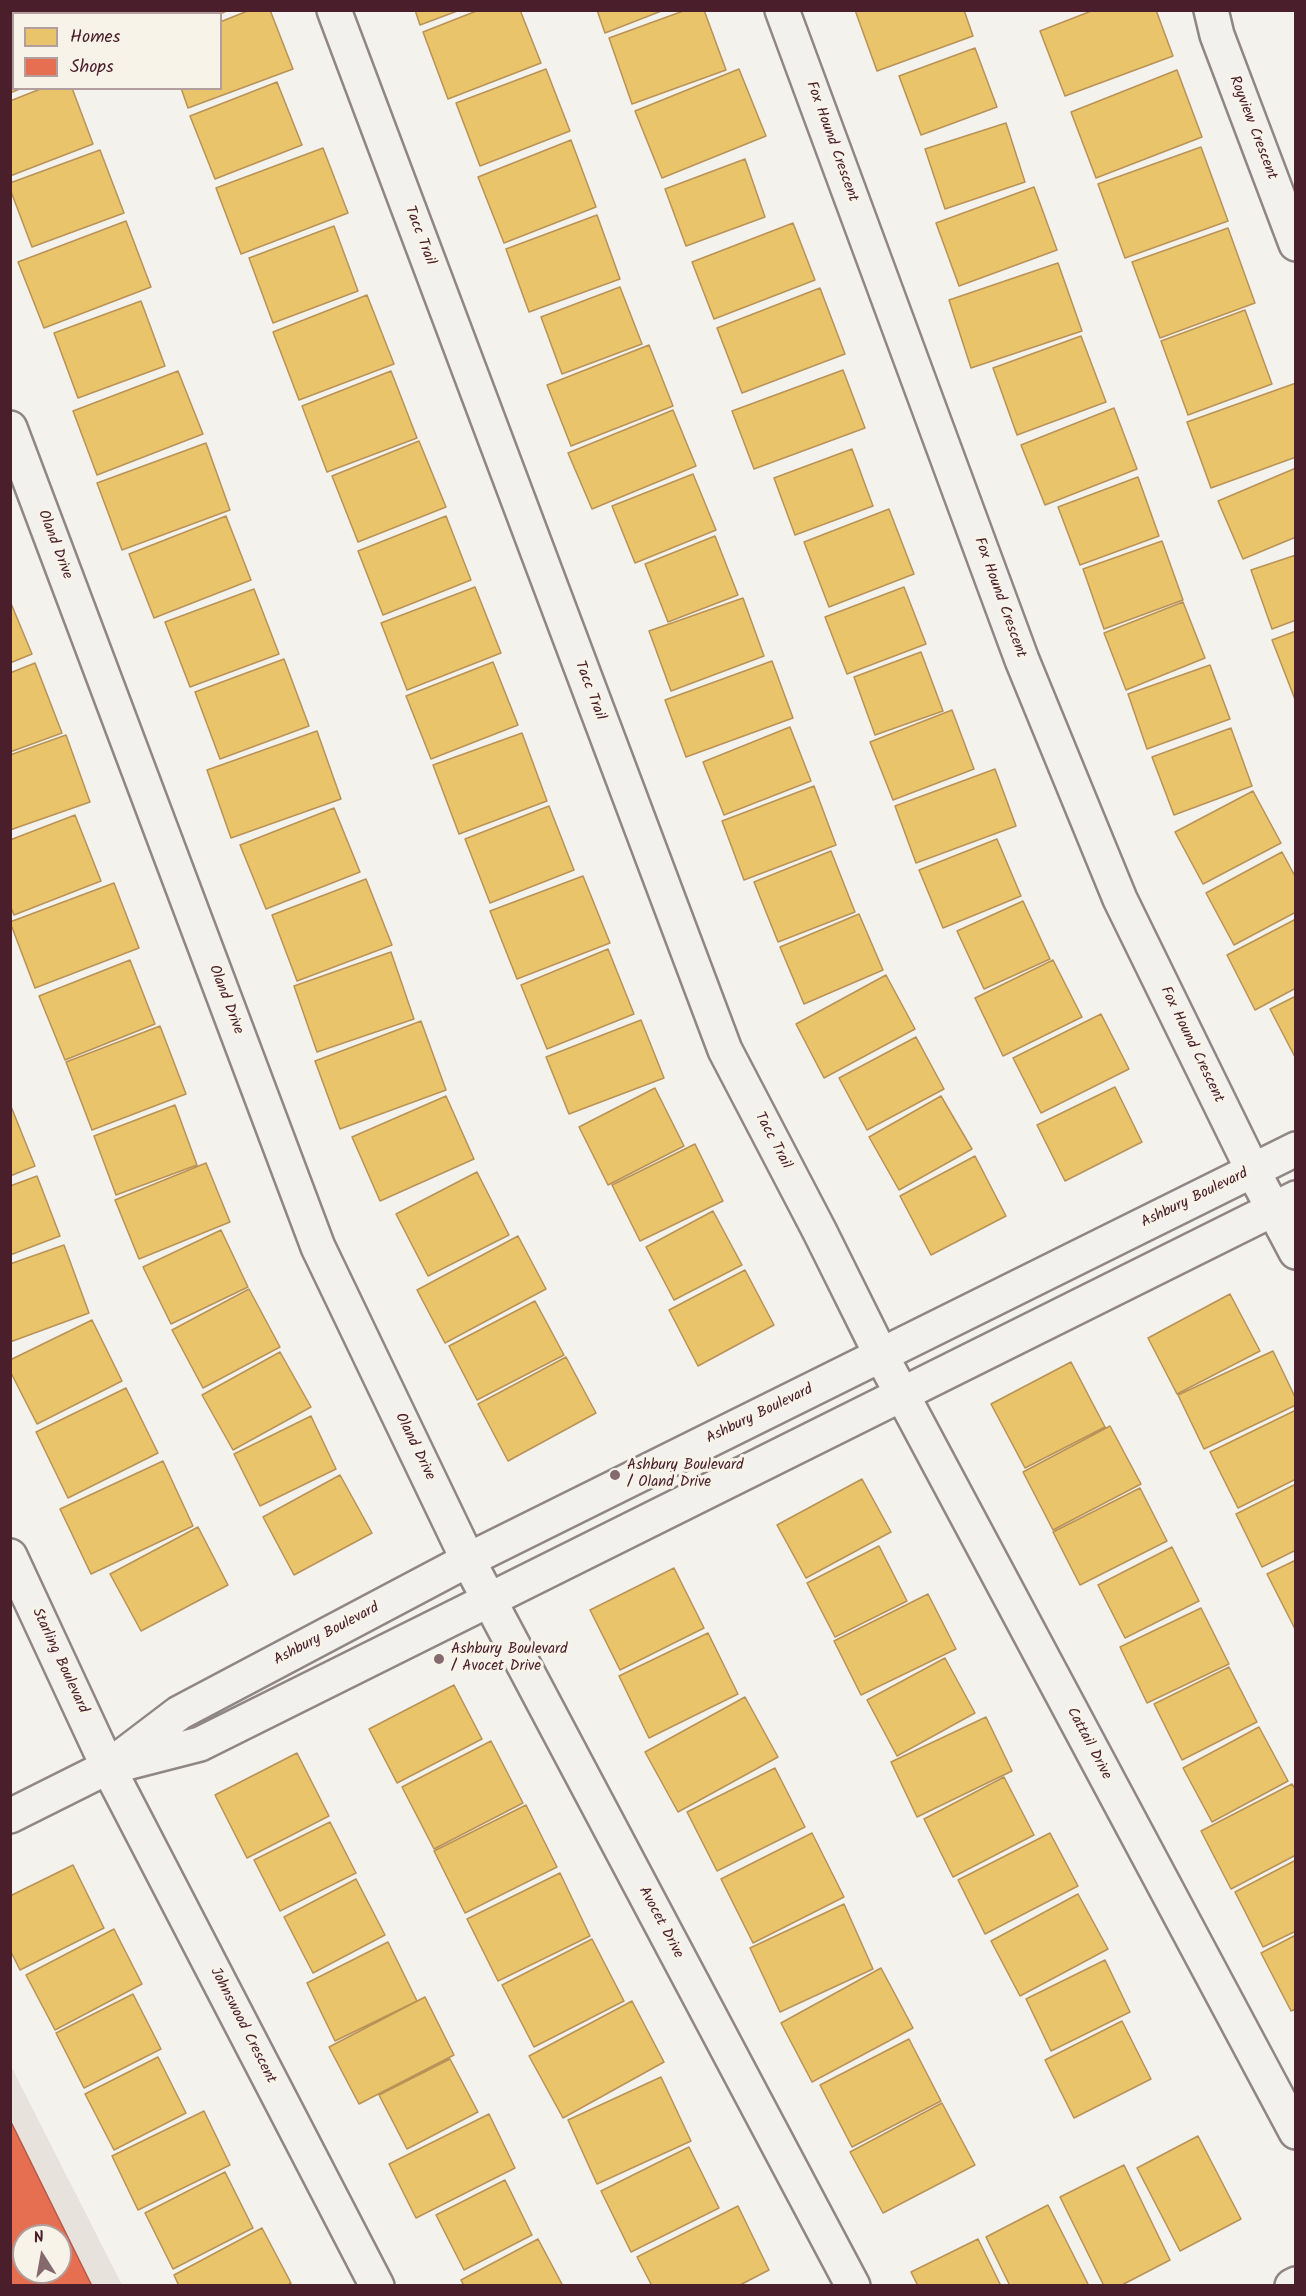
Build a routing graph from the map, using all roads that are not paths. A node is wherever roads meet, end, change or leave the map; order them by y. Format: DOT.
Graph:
graph roads {
  1 [pos="334,10"];
  2 [pos="782,10"];
  3 [pos="1211,10"];
  4 [pos="1296,244"];
  5 [pos="10,428"];
  6 [pos="1296,1149"];
  7 [pos="1253,1171"];
  8 [pos="1284,1204"];
  9 [pos="1296,1252"];
  10 [pos="881,1355"];
  11 [pos="902,1394"];
  12 [pos="10,1556"];
  13 [pos="468,1560"];
  14 [pos="489,1599"];
  15 [pos="108,1767"];
  16 [pos="10,1816"];
  17 [pos="1296,2132"];
  18 [pos="377,2286"];
  19 [pos="852,2286"];
  1 -- 10 [label="street, Tacc Trail"];
  2 -- 7 [label="street, Fox Hound Crescent"];
  3 -- 4 [label="street, Royview Crescent"];
  5 -- 13 [label="street, Oland Drive"];
  6 -- 7 [label="street, Ashbury Boulevard"];
  7 -- 8 [label="street, Fox Hound Crescent"];
  7 -- 10 [label="street, Ashbury Boulevard"];
  8 -- 9 [label="street, Fox Hound Crescent"];
  8 -- 11 [label="street, Ashbury Boulevard"];
  10 -- 11 [label="street, Cattail Drive"];
  10 -- 13 [label="street, Ashbury Boulevard"];
  11 -- 14 [label="street, Ashbury Boulevard"];
  11 -- 17 [label="street, Cattail Drive"];
  12 -- 15 [label="street, Starling Boulevard"];
  13 -- 14 [label="street, Avocet Drive"];
  13 -- 15 [label="street, Ashbury Boulevard"];
  14 -- 15 [label="street, Ashbury Boulevard"];
  14 -- 19 [label="street, Avocet Drive"];
  15 -- 16 [label="street, Ashbury Boulevard"];
  15 -- 18 [label="street, Johnswood Crescent"];
}
